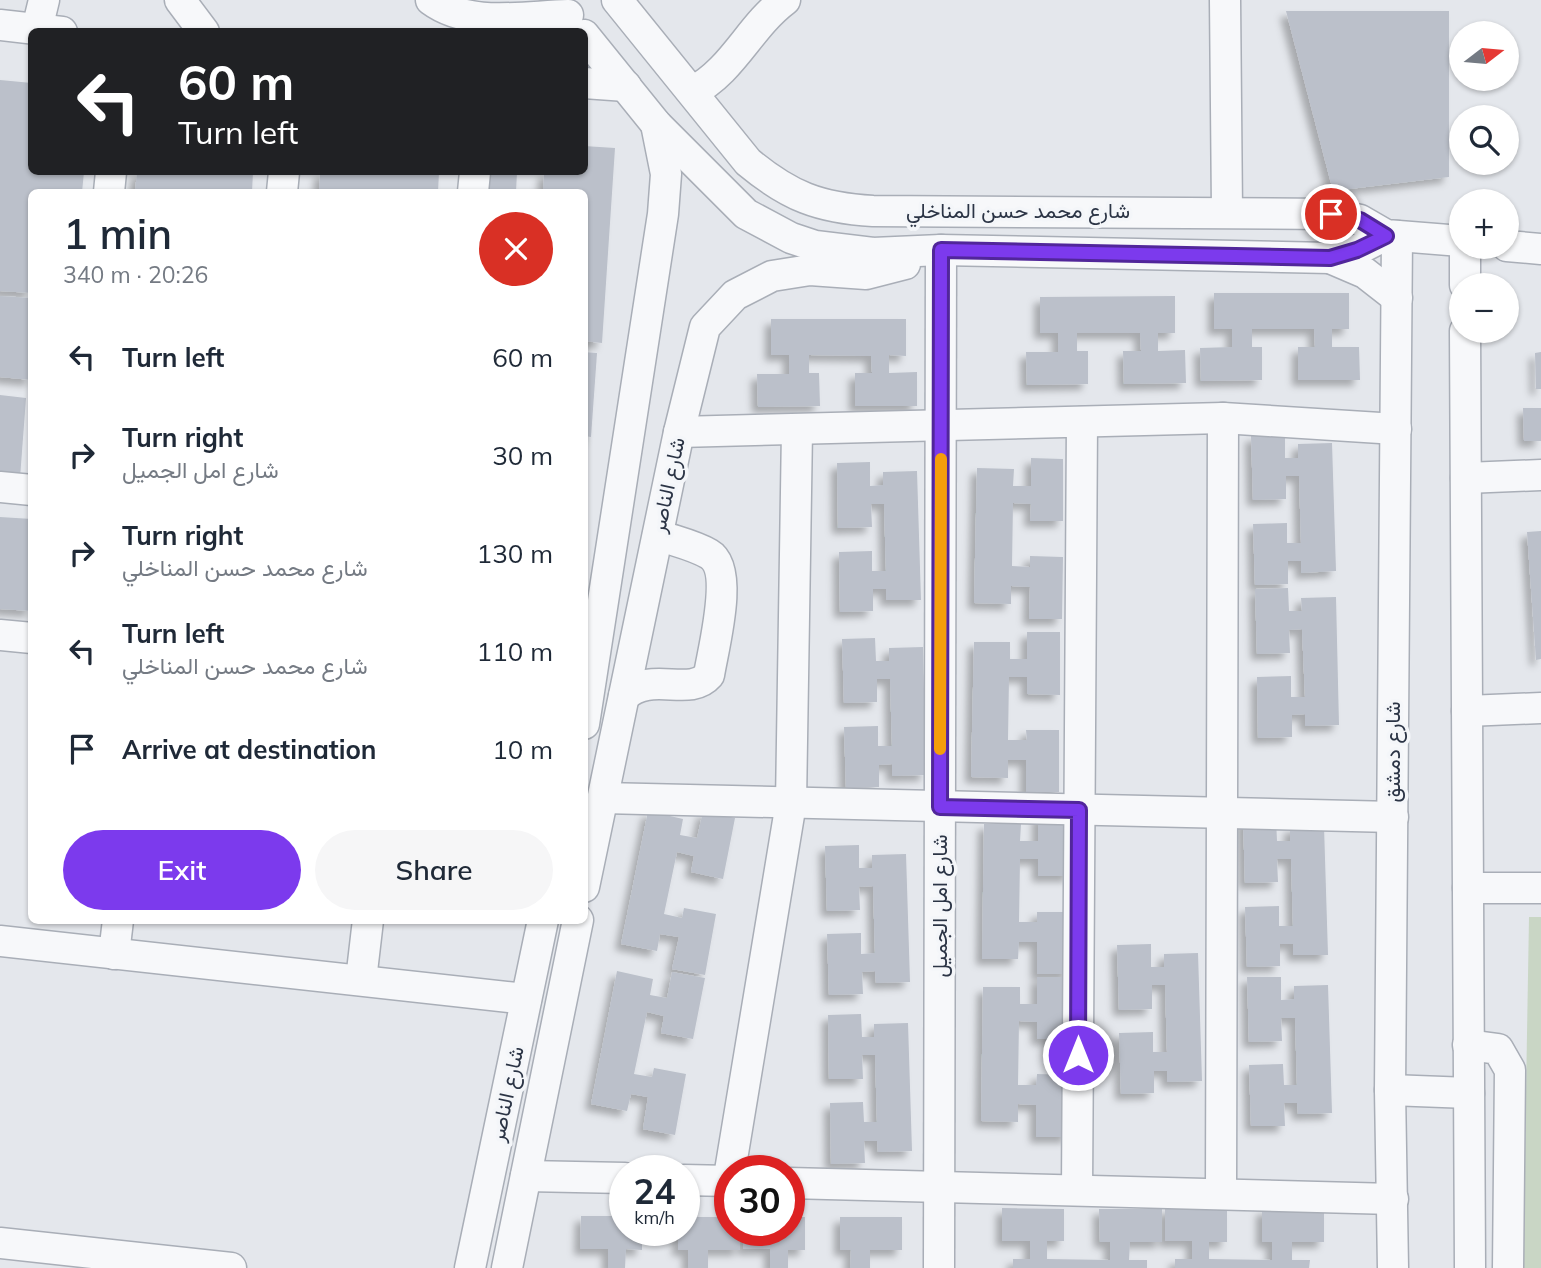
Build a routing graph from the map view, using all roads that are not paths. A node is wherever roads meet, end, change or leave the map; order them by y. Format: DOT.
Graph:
graph roads {
  1 [pos="44,0"];
  2 [pos="180,0"];
  3 [pos="431,0"];
  4 [pos="617,0"];
  5 [pos="785,0"];
  6 [pos="1225,0"];
  7 [pos="573,20"];
  8 [pos="0,25"];
  9 [pos="29,28"];
  10 [pos="49,28"];
  11 [pos="201,28"];
  12 [pos="588,39"];
  13 [pos="588,83"];
  14 [pos="626,86"];
  15 [pos="692,92"];
  16 [pos="656,124"];
  17 [pos="1120,211"];
  18 [pos="1227,211"];
  19 [pos="1391,236"];
  20 [pos="1449,240"];
  21 [pos="1519,247"];
  22 [pos="1541,249"];
  23 [pos="935,250"];
  24 [pos="1120,254"];
  25 [pos="1330,258"];
  26 [pos="1396,298"];
  27 [pos="1465,343"];
  28 [pos="1223,418"];
  29 [pos="1082,422"];
  30 [pos="941,426"];
  31 [pos="1395,429"];
  32 [pos="797,430"];
  33 [pos="679,432"];
  34 [pos="1541,475"];
  35 [pos="1466,478"];
  36 [pos="0,487"];
  37 [pos="28,490"];
  38 [pos="658,535"];
  39 [pos="0,635"];
  40 [pos="28,638"];
  41 [pos="588,693"];
  42 [pos="624,696"];
  43 [pos="1541,708"];
  44 [pos="1467,711"];
  45 [pos="603,798"];
  46 [pos="791,803"];
  47 [pos="940,807"];
  48 [pos="1079,810"];
  49 [pos="1222,814"];
  50 [pos="1392,817"];
  51 [pos="588,868"];
  52 [pos="1468,888"];
  53 [pos="1541,888"];
  54 [pos="118,924"];
  55 [pos="368,924"];
  56 [pos="542,924"];
  57 [pos="577,924"];
  58 [pos="0,941"];
  59 [pos="114,954"];
  60 [pos="361,980"];
  61 [pos="526,999"];
  62 [pos="1468,1045"];
  63 [pos="1390,1090"];
  64 [pos="1469,1093"];
  65 [pos="734,1155"];
  66 [pos="526,1176"];
  67 [pos="609,1178"];
  68 [pos="805,1183"];
  69 [pos="939,1187"];
  70 [pos="1077,1191"];
  71 [pos="1221,1194"];
  72 [pos="1393,1199"];
  73 [pos="0,1243"];
  74 [pos="231,1268"];
  75 [pos="470,1268"];
  76 [pos="507,1268"];
  77 [pos="939,1268"];
  78 [pos="1393,1268"];
  79 [pos="1470,1268"];
  80 [pos="1508,1268"];
  1 -- 10 [label="street"];
  2 -- 11 [label="street"];
  3 -- 7 [label="street"];
  4 -- 15 [label="street, شارع محمد حسن المناخلي"];
  5 -- 15 [label="street"];
  6 -- 18 [label="street"];
  8 -- 9 [label="street"];
  12 -- 14 [label="street, شارع محمد حسن المناخلي"];
  13 -- 14 [label="street"];
  14 -- 16 [label="street, شارع محمد حسن المناخلي"];
  15 -- 17 [label="street, شارع محمد حسن المناخلي"];
  16 -- 23 [label="street, شارع محمد حسن المناخلي"];
  16 -- 41 [label="street, شارع الناصر"];
  17 -- 18 [label="street, شارع محمد حسن المناخلي"];
  17 -- 24 [label="street"];
  18 -- 19 [label="street, شارع محمد حسن المناخلي"];
  19 -- 20 [label="street, شارع محمد حسن المناخلي"];
  19 -- 25 [label="street, شارع محمد حسن المناخلي"];
  19 -- 26 [label="street, شارع دمشق"];
  21 -- 22 [label="street"];
  23 -- 24 [label="street, شارع محمد حسن المناخلي"];
  23 -- 30 [label="street, شارع امل الجميل"];
  23 -- 33 [label="street, شارع الناصر"];
  24 -- 25 [label="street, شارع محمد حسن المناخلي"];
  25 -- 26 [label="street"];
  26 -- 31 [label="street, شارع دمشق"];
  27 -- 35 [label="street"];
  28 -- 29 [label="street"];
  28 -- 31 [label="street"];
  28 -- 49 [label="street"];
  29 -- 30 [label="street"];
  29 -- 48 [label="street"];
  30 -- 32 [label="street"];
  30 -- 47 [label="street, شارع امل الجميل"];
  31 -- 50 [label="street, شارع دمشق"];
  32 -- 33 [label="street"];
  32 -- 46 [label="street"];
  33 -- 38 [label="street, شارع الناصر"];
  34 -- 35 [label="street"];
  35 -- 44 [label="street"];
  36 -- 37 [label="street"];
  38 -- 42 [label="street, شارع الناصر"];
  38 -- 42 [label="street"];
  39 -- 40 [label="street"];
  42 -- 45 [label="street, شارع الناصر"];
  43 -- 44 [label="street"];
  44 -- 52 [label="street"];
  45 -- 46 [label="street"];
  45 -- 51 [label="street, شارع الناصر"];
  46 -- 47 [label="street"];
  46 -- 65 [label="street"];
  47 -- 48 [label="street"];
  47 -- 69 [label="street, شارع امل الجميل"];
  48 -- 49 [label="street"];
  48 -- 70 [label="street"];
  49 -- 50 [label="street"];
  49 -- 71 [label="street"];
  50 -- 63 [label="street, شارع دمشق"];
  52 -- 53 [label="street"];
  52 -- 62 [label="street"];
  54 -- 59 [label="street"];
  55 -- 60 [label="street"];
  56 -- 61 [label="street, شارع الناصر"];
  57 -- 66 [label="street, شارع الناصر"];
  58 -- 59 [label="street"];
  59 -- 60 [label="street"];
  60 -- 61 [label="street"];
  61 -- 75 [label="street, شارع الناصر"];
  62 -- 64 [label="street"];
  62 -- 80 [label="street"];
  63 -- 64 [label="street"];
  63 -- 72 [label="street, شارع دمشق"];
  64 -- 79 [label="street"];
  66 -- 67 [label="street"];
  66 -- 76 [label="street, شارع الناصر"];
  68 -- 69 [label="street"];
  69 -- 70 [label="street"];
  69 -- 77 [label="street, شارع امل الجميل"];
  70 -- 71 [label="street"];
  71 -- 72 [label="street"];
  72 -- 78 [label="street, شارع دمشق"];
  73 -- 74 [label="street"];
}
